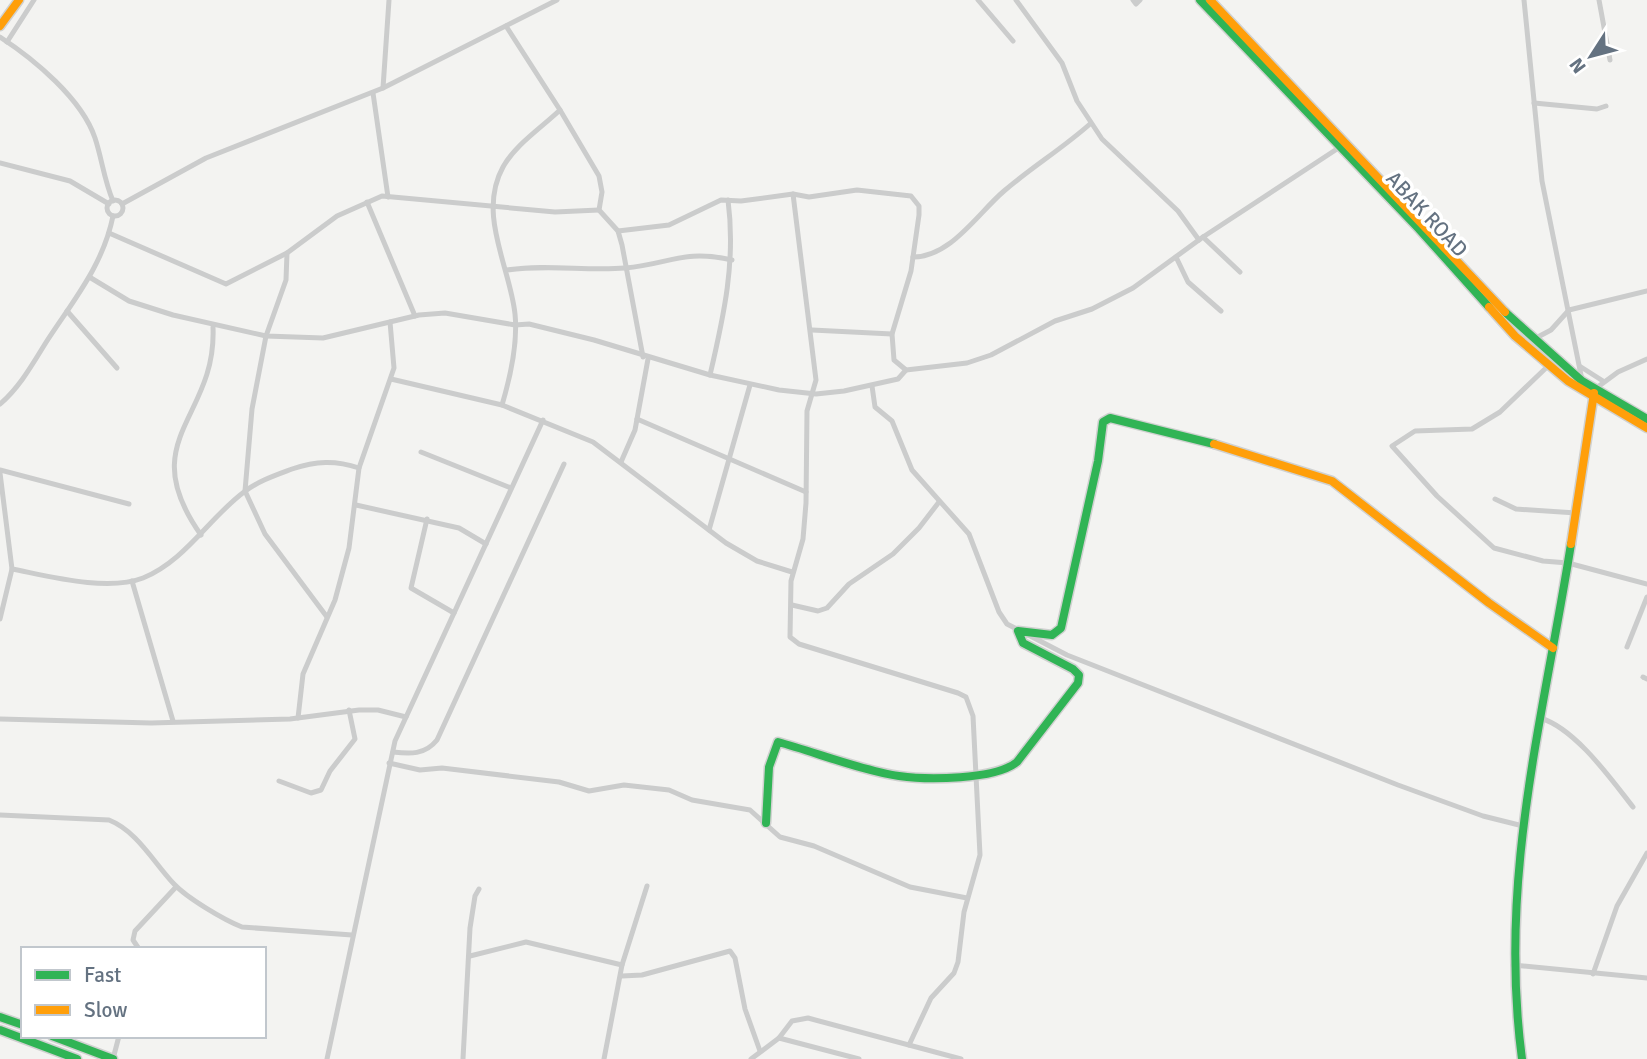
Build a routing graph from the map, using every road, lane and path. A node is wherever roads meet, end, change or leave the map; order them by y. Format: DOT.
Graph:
graph roads {
  1 [pos="19,0"];
  2 [pos="34,0"];
  3 [pos="389,0"];
  4 [pos="557,0"];
  5 [pos="978,0"];
  6 [pos="1016,0"];
  7 [pos="1133,0"];
  8 [pos="1140,0"];
  9 [pos="1200,0"];
  10 [pos="1210,0"];
  11 [pos="1524,0"];
  12 [pos="1599,0"];
  13 [pos="0,26"];
  14 [pos="506,26"];
  15 [pos="0,37"];
  16 [pos="1013,41"];
  17 [pos="7,42"];
  18 [pos="1611,60"];
  19 [pos="383,88"];
  20 [pos="373,93"];
  21 [pos="1534,103"];
  22 [pos="1606,106"];
  23 [pos="560,110"];
  24 [pos="1090,124"];
  25 [pos="1340,147"];
  26 [pos="0,163"];
  27 [pos="793,194"];
  28 [pos="388,197"];
  29 [pos="728,200"];
  30 [pos="111,202"];
  31 [pos="367,202"];
  32 [pos="122,204"];
  33 [pos="494,205"];
  34 [pos="599,210"];
  35 [pos="113,216"];
  36 [pos="618,231"];
  37 [pos="109,233"];
  38 [pos="1201,238"];
  39 [pos="287,253"];
  40 [pos="913,257"];
  41 [pos="1176,257"];
  42 [pos="732,260"];
  43 [pos="628,268"];
  44 [pos="507,270"];
  45 [pos="1240,272"];
  46 [pos="91,278"];
  47 [pos="1647,291"];
  48 [pos="1569,310"];
  49 [pos="67,311"];
  50 [pos="1221,311"];
  51 [pos="415,316"];
  52 [pos="390,322"];
  53 [pos="515,325"];
  54 [pos="213,327"];
  55 [pos="812,330"];
  56 [pos="892,334"];
  57 [pos="266,336"];
  58 [pos="1532,340"];
  59 [pos="645,358"];
  60 [pos="1647,359"];
  61 [pos="1548,366"];
  62 [pos="1581,367"];
  63 [pos="117,368"];
  64 [pos="906,370"];
  65 [pos="710,376"];
  66 [pos="391,379"];
  67 [pos="1582,381"];
  68 [pos="1603,382"];
  69 [pos="751,385"];
  70 [pos="873,386"];
  71 [pos="810,393"];
  72 [pos="1594,394"];
  73 [pos="0,404"];
  74 [pos="502,405"];
  75 [pos="637,419"];
  76 [pos="1647,419"];
  77 [pos="543,421"];
  78 [pos="1647,428"];
  79 [pos="421,452"];
  80 [pos="731,461"];
  81 [pos="621,462"];
  82 [pos="564,464"];
  83 [pos="359,468"];
  84 [pos="0,472"];
  85 [pos="511,488"];
  86 [pos="245,491"];
  87 [pos="806,492"];
  88 [pos="1495,499"];
  89 [pos="939,502"];
  90 [pos="129,503"];
  91 [pos="356,505"];
  92 [pos="1576,513"];
  93 [pos="427,519"];
  94 [pos="709,530"];
  95 [pos="201,535"];
  96 [pos="486,544"];
  97 [pos="1568,562"];
  98 [pos="12,569"];
  99 [pos="792,572"];
  100 [pos="132,581"];
  101 [pos="1647,584"];
  102 [pos="1647,597"];
  103 [pos="792,605"];
  104 [pos="454,613"];
  105 [pos="327,617"];
  106 [pos="0,619"];
  107 [pos="1018,631"];
  108 [pos="1628,647"];
  109 [pos="1553,648"];
  110 [pos="349,710"];
  111 [pos="406,717"];
  112 [pos="298,718"];
  113 [pos="1540,718"];
  114 [pos="0,719"];
  115 [pos="173,722"];
  116 [pos="393,752"];
  117 [pos="389,763"];
  118 [pos="976,776"];
  119 [pos="279,781"];
  120 [pos="1633,807"];
  121 [pos="0,815"];
  122 [pos="766,823"];
  123 [pos="1523,826"];
  124 [pos="1647,853"];
  125 [pos="647,886"];
  126 [pos="176,887"];
  127 [pos="479,889"];
  128 [pos="967,898"];
  129 [pos="352,935"];
  130 [pos="138,947"];
  131 [pos="470,956"];
  132 [pos="622,965"];
  133 [pos="1513,965"];
  134 [pos="1593,974"];
  135 [pos="622,976"];
  136 [pos="1647,978"];
  137 [pos="0,1017"];
  138 [pos="21,1024"];
  139 [pos="0,1030"];
  140 [pos="21,1038"];
  141 [pos="21,1038"];
  142 [pos="57,1038"];
  143 [pos="119,1038"];
  144 [pos="779,1038"];
  145 [pos="909,1045"];
  146 [pos="760,1051"];
  147 [pos="77,1059"];
  148 [pos="113,1059"];
  149 [pos="327,1059"];
  150 [pos="463,1059"];
  151 [pos="604,1059"];
  152 [pos="751,1059"];
  153 [pos="859,1059"];
  154 [pos="961,1059"];
  155 [pos="1522,1059"];
  1 -- 13 [label="main road"];
  2 -- 17 [label="street"];
  3 -- 19 [label="street"];
  4 -- 14 [label="street"];
  5 -- 16 [label="street"];
  6 -- 24 [label="street"];
  7 -- 8 [label="street"];
  9 -- 25 [label="main road, ABAK ROAD"];
  10 -- 58 [label="main road, ABAK ROAD"];
  11 -- 21 [label="street"];
  12 -- 18 [label="street"];
  14 -- 19 [label="street"];
  14 -- 23 [label="street"];
  15 -- 17 [label="street"];
  17 -- 30 [label="street"];
  19 -- 20 [label="street"];
  20 -- 28 [label="street"];
  20 -- 32 [label="street"];
  21 -- 22 [label="street"];
  21 -- 48 [label="street"];
  23 -- 33 [label="street"];
  23 -- 34 [label="street"];
  24 -- 38 [label="street"];
  24 -- 40 [label="street"];
  25 -- 38 [label="street"];
  25 -- 61 [label="main road, ABAK ROAD"];
  26 -- 30 [label="street"];
  27 -- 29 [label="street"];
  27 -- 40 [label="street"];
  27 -- 55 [label="street"];
  28 -- 31 [label="street"];
  28 -- 33 [label="street"];
  29 -- 36 [label="street"];
  29 -- 42 [label="street"];
  30 -- 32 [label="street"];
  30 -- 35 [label="street"];
  31 -- 39 [label="street"];
  31 -- 51 [label="street"];
  32 -- 35 [label="street"];
  33 -- 34 [label="street"];
  33 -- 44 [label="street"];
  34 -- 36 [label="street"];
  35 -- 37 [label="street"];
  36 -- 43 [label="street"];
  37 -- 39 [label="street"];
  37 -- 46 [label="street"];
  38 -- 41 [label="street"];
  38 -- 45 [label="street"];
  39 -- 57 [label="street"];
  40 -- 56 [label="street"];
  41 -- 50 [label="street"];
  41 -- 64 [label="street"];
  42 -- 43 [label="street"];
  42 -- 65 [label="street"];
  43 -- 44 [label="street"];
  43 -- 59 [label="street"];
  44 -- 53 [label="street"];
  46 -- 49 [label="street"];
  46 -- 54 [label="street"];
  47 -- 48 [label="street"];
  48 -- 58 [label="street"];
  48 -- 62 [label="street"];
  49 -- 63 [label="street"];
  49 -- 73 [label="street"];
  51 -- 52 [label="street"];
  51 -- 53 [label="street"];
  52 -- 57 [label="street"];
  52 -- 66 [label="street"];
  53 -- 59 [label="street"];
  53 -- 74 [label="street"];
  54 -- 57 [label="street"];
  54 -- 95 [label="street"];
  55 -- 56 [label="street"];
  55 -- 71 [label="street"];
  56 -- 64 [label="street"];
  57 -- 86 [label="street"];
  58 -- 67 [label="main road, ABAK ROAD"];
  59 -- 65 [label="street"];
  59 -- 75 [label="street"];
  60 -- 68 [label="street"];
  61 -- 72 [label="main road, ABAK ROAD"];
  61 -- 97 [label="street"];
  62 -- 67 [label="street"];
  62 -- 68 [label="street"];
  64 -- 70 [label="street"];
  65 -- 69 [label="street"];
  66 -- 74 [label="street"];
  66 -- 83 [label="street"];
  67 -- 72 [label="main road, ABAK ROAD"];
  68 -- 72 [label="street"];
  69 -- 71 [label="street"];
  69 -- 80 [label="street"];
  70 -- 71 [label="street"];
  70 -- 89 [label="street"];
  71 -- 87 [label="street"];
  72 -- 76 [label="main road, ABAK ROAD"];
  72 -- 78 [label="main road, ABAK ROAD"];
  72 -- 92 [label="main road"];
  74 -- 77 [label="street"];
  75 -- 80 [label="street"];
  75 -- 81 [label="street"];
  77 -- 81 [label="street"];
  77 -- 85 [label="street"];
  79 -- 85 [label="street"];
  80 -- 87 [label="street"];
  80 -- 94 [label="street"];
  81 -- 94 [label="street"];
  82 -- 116 [label="street"];
  83 -- 86 [label="street"];
  83 -- 91 [label="street"];
  84 -- 90 [label="street"];
  84 -- 98 [label="street"];
  85 -- 96 [label="street"];
  86 -- 95 [label="street"];
  86 -- 105 [label="street"];
  87 -- 99 [label="street"];
  88 -- 92 [label="street"];
  89 -- 103 [label="street"];
  89 -- 107 [label="street"];
  91 -- 93 [label="street"];
  91 -- 105 [label="street"];
  92 -- 97 [label="main road"];
  93 -- 96 [label="street"];
  93 -- 104 [label="street"];
  94 -- 99 [label="street"];
  95 -- 100 [label="street"];
  96 -- 104 [label="street"];
  97 -- 101 [label="street"];
  97 -- 109 [label="main road"];
  98 -- 100 [label="street"];
  98 -- 106 [label="street"];
  99 -- 103 [label="street"];
  100 -- 115 [label="street"];
  102 -- 108 [label="street"];
  103 -- 118 [label="street"];
  104 -- 111 [label="street"];
  105 -- 112 [label="street"];
  107 -- 109 [label="main road"];
  107 -- 118 [label="main road"];
  107 -- 123 [label="street"];
  109 -- 113 [label="main road"];
  110 -- 111 [label="street"];
  110 -- 112 [label="street"];
  110 -- 119 [label="street"];
  111 -- 116 [label="street"];
  112 -- 115 [label="street"];
  113 -- 120 [label="street"];
  113 -- 123 [label="main road"];
  114 -- 115 [label="street"];
  116 -- 117 [label="street"];
  117 -- 122 [label="street"];
  117 -- 129 [label="street"];
  118 -- 122 [label="main road"];
  118 -- 128 [label="street"];
  121 -- 126 [label="street"];
  122 -- 128 [label="street"];
  123 -- 133 [label="main road"];
  124 -- 134 [label="street"];
  125 -- 132 [label="street"];
  126 -- 129 [label="street"];
  126 -- 130 [label="street"];
  127 -- 131 [label="street"];
  128 -- 145 [label="street"];
  129 -- 149 [label="street"];
  131 -- 132 [label="street"];
  131 -- 150 [label="street"];
  132 -- 135 [label="street"];
  133 -- 134 [label="street"];
  133 -- 155 [label="main road"];
  134 -- 136 [label="street"];
  135 -- 146 [label="street"];
  135 -- 151 [label="street"];
  137 -- 138 [label="main road"];
  139 -- 140 [label="main road"];
  141 -- 147 [label="main road"];
  142 -- 148 [label="main road"];
  143 -- 148 [label="street"];
  144 -- 145 [label="street"];
  144 -- 146 [label="street"];
  144 -- 153 [label="street"];
  145 -- 154 [label="street"];
  146 -- 152 [label="street"];
}
